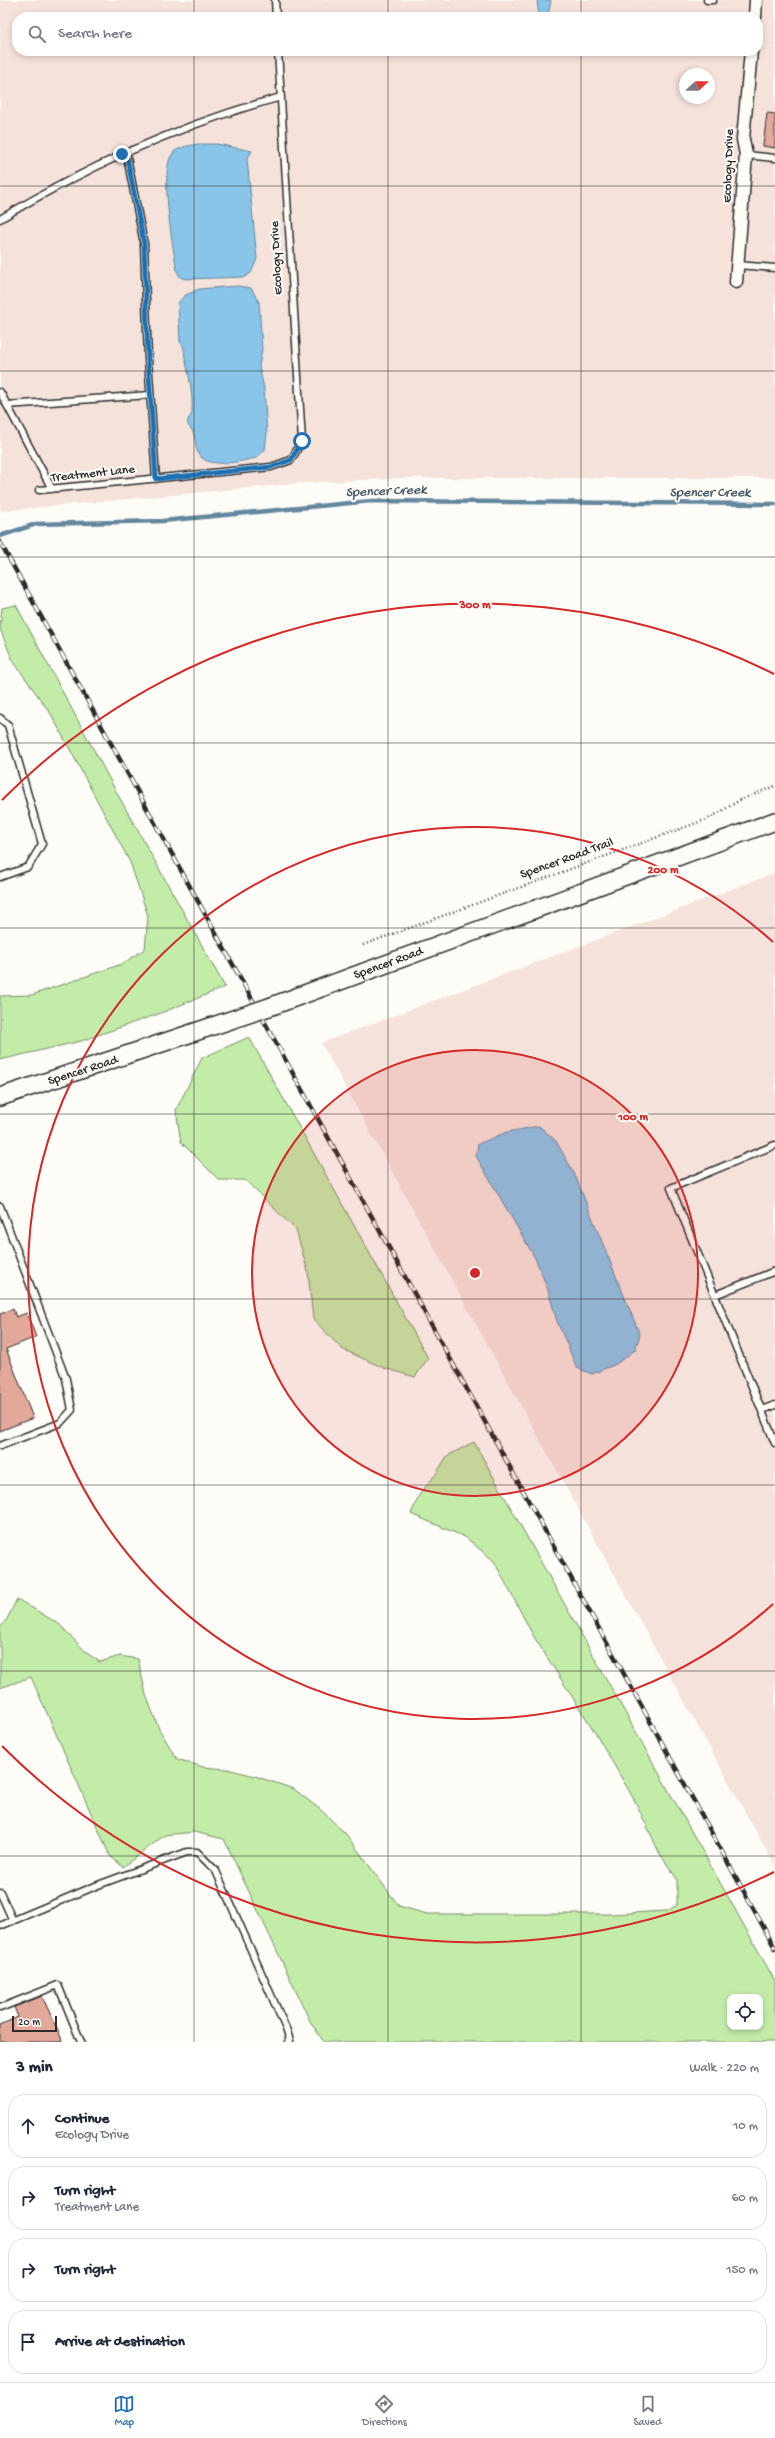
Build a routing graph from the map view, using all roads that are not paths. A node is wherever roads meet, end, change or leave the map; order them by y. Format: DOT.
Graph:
graph roads {
  1 [pos="275,0"];
  2 [pos="707,0"];
  3 [pos="713,0"];
  4 [pos="756,0"];
  5 [pos="276,12"];
  6 [pos="755,12"];
  7 [pos="278,56"];
  8 [pos="751,56"];
  9 [pos="281,97"];
  10 [pos="126,152"];
  11 [pos="746,155"];
  12 [pos="775,158"];
  13 [pos="0,219"];
  14 [pos="737,265"];
  15 [pos="775,268"];
  16 [pos="736,282"];
  17 [pos="0,392"];
  18 [pos="150,395"];
  19 [pos="7,405"];
  20 [pos="291,460"];
  21 [pos="156,479"];
  22 [pos="52,489"];
  23 [pos="39,490"];
  24 [pos="0,718"];
  25 [pos="775,821"];
  26 [pos="0,877"];
  27 [pos="0,1097"];
  28 [pos="775,1146"];
  29 [pos="0,1206"];
  30 [pos="775,1271"];
  31 [pos="715,1295"];
  32 [pos="775,1405"];
  33 [pos="762,1410"];
  34 [pos="775,1443"];
  35 [pos="0,1446"];
  36 [pos="0,1892"];
  37 [pos="13,1921"];
  38 [pos="0,1926"];
  39 [pos="0,2008"];
  40 [pos="81,2042"];
  41 [pos="288,2042"];
  1 -- 5 [label="lane"];
  2 -- 3 [label="lane"];
  4 -- 6 [label="street"];
  7 -- 9 [label="lane, Ecology Drive"];
  8 -- 11 [label="street, Ecology Drive"];
  9 -- 10 [label="lane"];
  9 -- 20 [label="lane, Ecology Drive"];
  10 -- 13 [label="lane"];
  10 -- 18 [label="lane"];
  11 -- 12 [label="lane"];
  11 -- 14 [label="street, Ecology Drive"];
  14 -- 15 [label="lane"];
  14 -- 16 [label="street, Ecology Drive"];
  17 -- 19 [label="lane"];
  18 -- 19 [label="lane"];
  18 -- 21 [label="lane"];
  19 -- 22 [label="lane"];
  20 -- 21 [label="lane, Treatment Lane"];
  21 -- 22 [label="lane, Treatment Lane"];
  22 -- 23 [label="lane, Treatment Lane"];
  24 -- 26 [label="lane"];
  25 -- 27 [label="main road, Spencer Road, bridge"];
  28 -- 31 [label="lane"];
  29 -- 35 [label="lane"];
  30 -- 31 [label="lane"];
  31 -- 33 [label="lane"];
  32 -- 33 [label="lane"];
  33 -- 34 [label="lane"];
  36 -- 37 [label="lane"];
  37 -- 38 [label="lane"];
  37 -- 41 [label="lane"];
  39 -- 40 [label="lane"];
}
